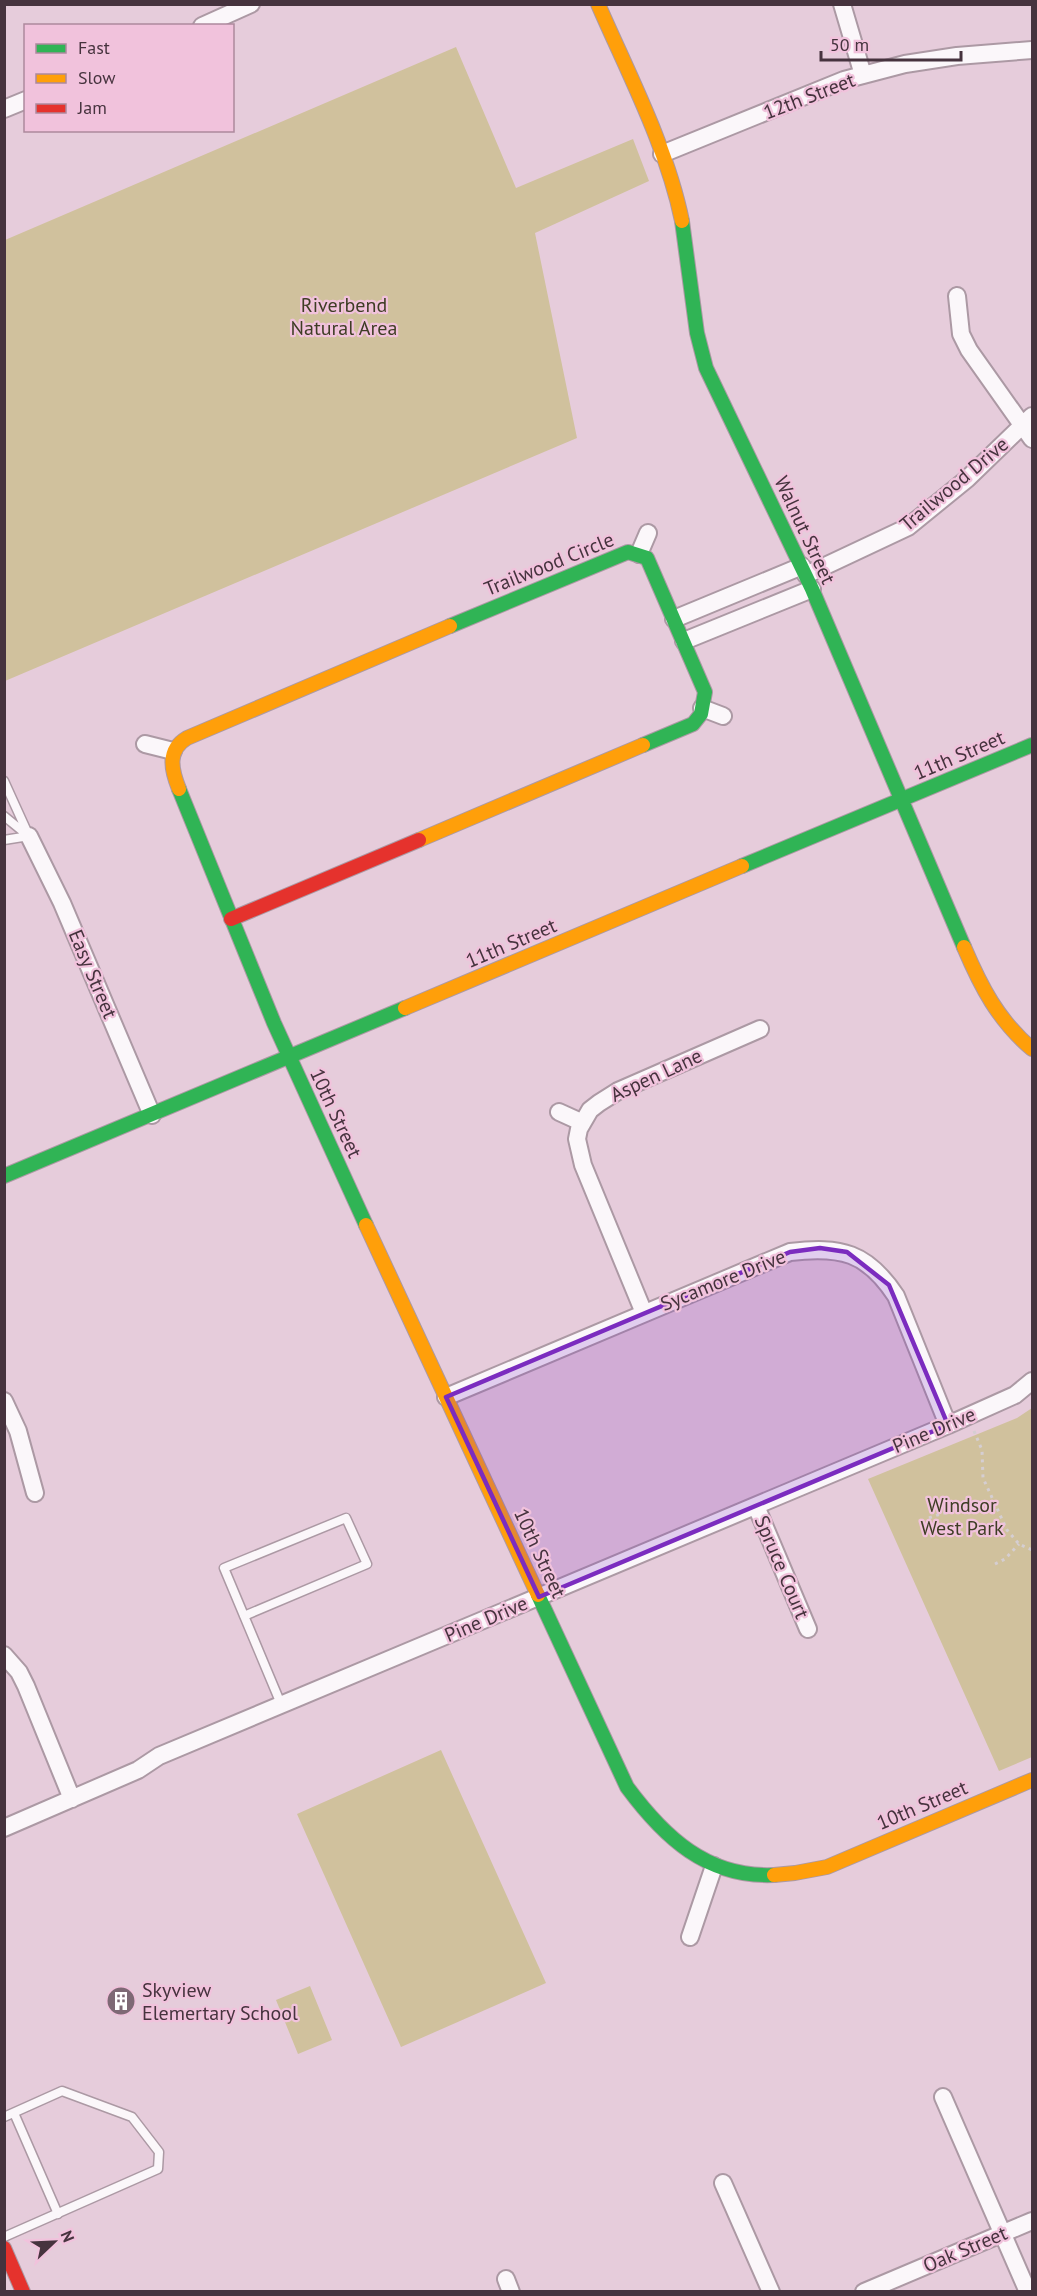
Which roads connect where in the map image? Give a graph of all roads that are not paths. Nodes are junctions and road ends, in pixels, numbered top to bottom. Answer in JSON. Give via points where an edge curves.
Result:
{"nodes":[{"id":1,"x":251,"y":4,"type":"edge"},
{"id":2,"x":598,"y":4,"type":"edge"},
{"id":3,"x":842,"y":4,"type":"edge"},
{"id":4,"x":206,"y":24,"type":"edge"},
{"id":5,"x":1032,"y":50,"type":"edge"},
{"id":6,"x":863,"y":75,"type":"junction"},
{"id":7,"x":24,"y":101,"type":"edge"},
{"id":8,"x":4,"y":109,"type":"edge"},
{"id":9,"x":662,"y":154,"type":"junction"},
{"id":10,"x":957,"y":296,"type":"dead end"},
{"id":11,"x":1029,"y":427,"type":"edge"},
{"id":12,"x":648,"y":533,"type":"dead end"},
{"id":13,"x":639,"y":554,"type":"junction"},
{"id":14,"x":806,"y":577,"type":"junction"},
{"id":15,"x":674,"y":619,"type":"junction"},
{"id":16,"x":684,"y":641,"type":"junction"},
{"id":17,"x":702,"y":708,"type":"junction"},
{"id":18,"x":723,"y":716,"type":"dead end"},
{"id":19,"x":145,"y":744,"type":"dead end"},
{"id":20,"x":1032,"y":745,"type":"edge"},
{"id":21,"x":173,"y":752,"type":"junction"},
{"id":22,"x":4,"y":781,"type":"edge"},
{"id":23,"x":903,"y":800,"type":"junction"},
{"id":24,"x":4,"y":816,"type":"edge"},
{"id":25,"x":28,"y":836,"type":"junction"},
{"id":26,"x":4,"y":840,"type":"edge"},
{"id":27,"x":231,"y":919,"type":"junction"},
{"id":28,"x":760,"y":1029,"type":"dead end"},
{"id":29,"x":1032,"y":1049,"type":"edge"},
{"id":30,"x":289,"y":1058,"type":"junction"},
{"id":31,"x":559,"y":1112,"type":"dead end"},
{"id":32,"x":152,"y":1114,"type":"junction"},
{"id":33,"x":581,"y":1122,"type":"junction"},
{"id":34,"x":4,"y":1176,"type":"edge"},
{"id":35,"x":644,"y":1313,"type":"junction"},
{"id":36,"x":1032,"y":1381,"type":"edge"},
{"id":37,"x":446,"y":1397,"type":"junction"},
{"id":38,"x":4,"y":1401,"type":"edge"},
{"id":39,"x":948,"y":1425,"type":"junction"},
{"id":40,"x":35,"y":1493,"type":"dead end"},
{"id":41,"x":756,"y":1506,"type":"junction"},
{"id":42,"x":539,"y":1596,"type":"junction"},
{"id":43,"x":244,"y":1616,"type":"junction"},
{"id":44,"x":808,"y":1629,"type":"dead end"},
{"id":45,"x":4,"y":1655,"type":"edge"},
{"id":46,"x":281,"y":1704,"type":"junction"},
{"id":47,"x":1032,"y":1780,"type":"edge"},
{"id":48,"x":72,"y":1799,"type":"junction"},
{"id":49,"x":4,"y":1828,"type":"edge"},
{"id":50,"x":714,"y":1866,"type":"junction"},
{"id":51,"x":690,"y":1937,"type":"dead end"},
{"id":52,"x":943,"y":2097,"type":"dead end"},
{"id":53,"x":14,"y":2113,"type":"junction"},
{"id":54,"x":4,"y":2117,"type":"edge"},
{"id":55,"x":723,"y":2183,"type":"dead end"},
{"id":56,"x":58,"y":2214,"type":"junction"},
{"id":57,"x":1032,"y":2221,"type":"edge"},
{"id":58,"x":1003,"y":2233,"type":"junction"},
{"id":59,"x":4,"y":2237,"type":"edge"},
{"id":60,"x":4,"y":2248,"type":"edge"},
{"id":61,"x":23,"y":2292,"type":"edge"},
{"id":62,"x":771,"y":2292,"type":"edge"},
{"id":63,"x":864,"y":2292,"type":"edge"},
{"id":64,"x":1028,"y":2292,"type":"edge"}],
"edges":[{"from":1,"to":4,"type":"street"},
{"from":2,"to":9,"type":"street","name":"Walnut Street"},
{"from":3,"to":6,"type":"street"},
{"from":5,"to":6,"type":"street","name":"12th Street","via":[[957,56]]},
{"from":6,"to":9,"type":"street","name":"12th Street"},
{"from":7,"to":8,"type":"street"},
{"from":9,"to":14,"type":"street","name":"Walnut Street","via":[[678,202],[697,333],[706,368]]},
{"from":10,"to":11,"type":"street","via":[[961,334],[969,350]]},
{"from":11,"to":14,"type":"street","name":"Trailwood Drive","via":[[908,527]]},
{"from":12,"to":13,"type":"street"},
{"from":13,"to":15,"type":"street","name":"Trailwood Circle","via":[[650,562]]},
{"from":13,"to":21,"type":"street","name":"Trailwood Circle","via":[[628,552],[204,729],[178,742]]},
{"from":14,"to":15,"type":"street"},
{"from":14,"to":16,"type":"street"},
{"from":14,"to":23,"type":"street","name":"Walnut Street"},
{"from":15,"to":16,"type":"street","name":"Trailwood Circle"},
{"from":16,"to":17,"type":"street","name":"Trailwood Circle","via":[[705,692]]},
{"from":17,"to":18,"type":"street"},
{"from":17,"to":27,"type":"street","via":[[689,727]]},
{"from":19,"to":21,"type":"street"},
{"from":20,"to":23,"type":"street","name":"11th Street"},
{"from":21,"to":27,"type":"street","via":[[173,773]]},
{"from":22,"to":25,"type":"lane"},
{"from":23,"to":29,"type":"street","name":"Walnut Street","via":[[989,1002]]},
{"from":23,"to":30,"type":"street","name":"11th Street"},
{"from":24,"to":25,"type":"lane"},
{"from":25,"to":26,"type":"lane"},
{"from":25,"to":32,"type":"street","name":"Easy Street","via":[[62,903]]},
{"from":27,"to":30,"type":"street","name":"10th Street"},
{"from":28,"to":33,"type":"street","name":"Aspen Lane","via":[[618,1091],[590,1110]]},
{"from":30,"to":32,"type":"street","name":"11th Street"},
{"from":30,"to":37,"type":"street","name":"10th Street"},
{"from":31,"to":33,"type":"street"},
{"from":32,"to":34,"type":"street","name":"11th Street"},
{"from":33,"to":35,"type":"street","via":[[577,1139],[583,1165]]},
{"from":35,"to":37,"type":"street","name":"Sycamore Drive"},
{"from":35,"to":39,"type":"street","name":"Sycamore Drive","via":[[790,1252],[820,1248],[847,1252],[876,1270],[896,1296]]},
{"from":36,"to":39,"type":"street","name":"Pine Drive","via":[[1015,1395]]},
{"from":37,"to":42,"type":"street","name":"10th Street"},
{"from":38,"to":40,"type":"street","via":[[18,1431]]},
{"from":39,"to":41,"type":"street","name":"Pine Drive"},
{"from":41,"to":42,"type":"street","name":"Pine Drive"},
{"from":41,"to":44,"type":"street","name":"Spruce Court"},
{"from":42,"to":46,"type":"street","name":"Pine Drive"},
{"from":42,"to":50,"type":"street","name":"10th Street","via":[[627,1787],[670,1838]]},
{"from":43,"to":43,"type":"lane","via":[[367,1564],[346,1518],[224,1569]]},
{"from":43,"to":46,"type":"lane"},
{"from":45,"to":48,"type":"street","via":[[26,1686]]},
{"from":46,"to":48,"type":"street","name":"Pine Drive","via":[[159,1756],[138,1770]]},
{"from":47,"to":50,"type":"street","name":"10th Street","via":[[827,1867],[804,1873],[745,1875]]},
{"from":48,"to":49,"type":"street","name":"Pine Drive"},
{"from":50,"to":51,"type":"street"},
{"from":52,"to":58,"type":"street"},
{"from":53,"to":54,"type":"lane"},
{"from":53,"to":56,"type":"lane"},
{"from":53,"to":56,"type":"lane","via":[[62,2091],[132,2117],[159,2152],[158,2169]]},
{"from":55,"to":62,"type":"street"},
{"from":56,"to":59,"type":"lane"},
{"from":57,"to":58,"type":"street","name":"Oak Street"},
{"from":58,"to":63,"type":"street","name":"Oak Street"},
{"from":58,"to":64,"type":"street"},
{"from":60,"to":61,"type":"street"}]}
